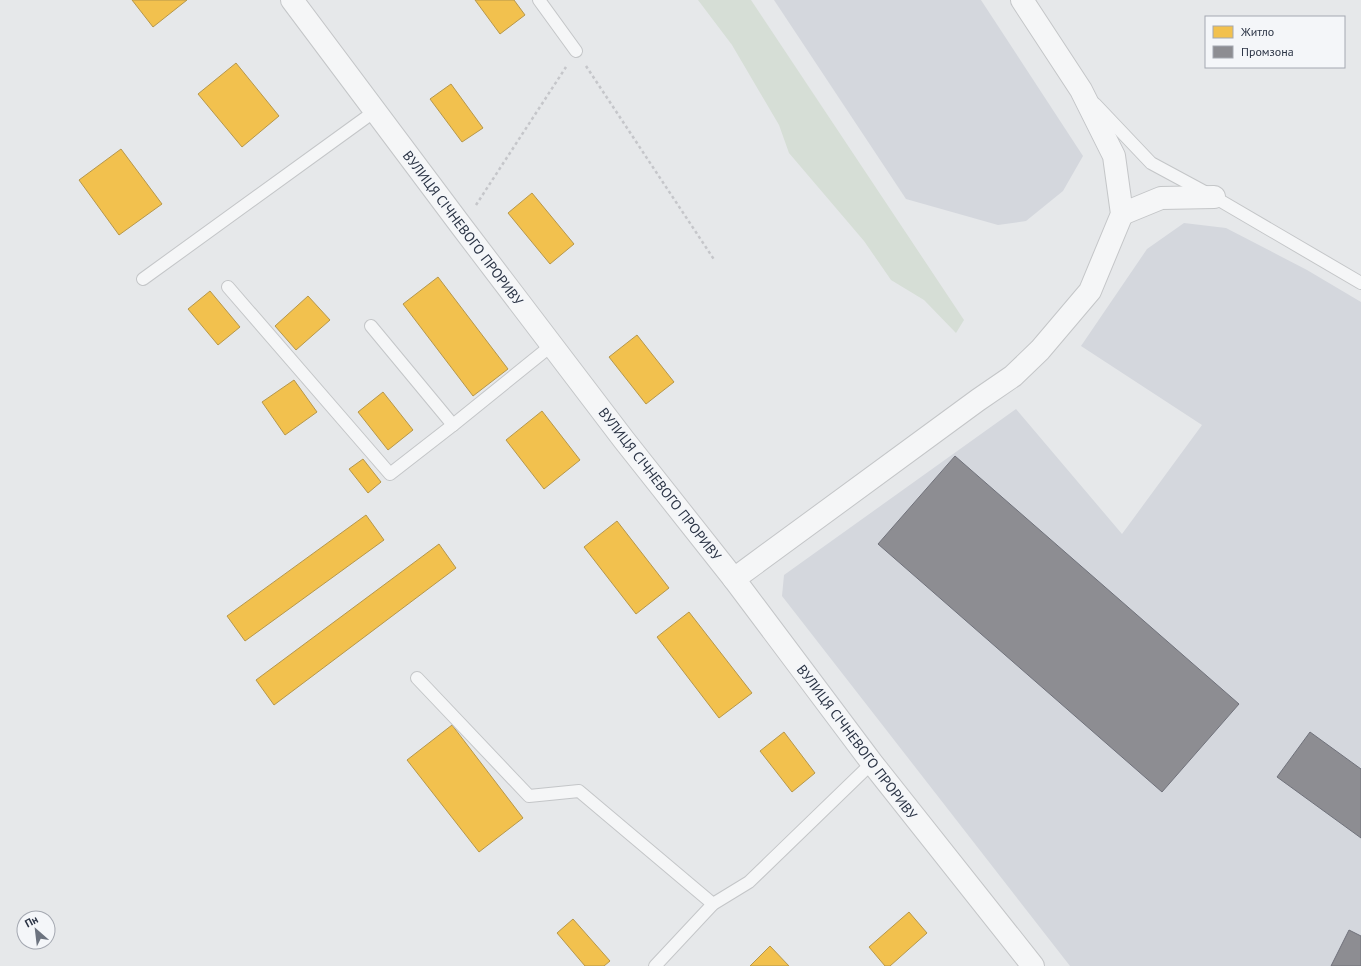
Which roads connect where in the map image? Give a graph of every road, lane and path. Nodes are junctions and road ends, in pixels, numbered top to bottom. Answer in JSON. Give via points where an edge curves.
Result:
{"nodes":[{"id":1,"x":292,"y":0,"type":"edge"},
{"id":2,"x":539,"y":0,"type":"edge"},
{"id":3,"x":1022,"y":0,"type":"edge"},
{"id":4,"x":576,"y":51,"type":"junction"},
{"id":5,"x":1081,"y":90,"type":"junction"},
{"id":6,"x":375,"y":111,"type":"junction"},
{"id":7,"x":1214,"y":197,"type":"junction"},
{"id":8,"x":1122,"y":214,"type":"junction"},
{"id":9,"x":462,"y":227,"type":"junction"},
{"id":10,"x":715,"y":261,"type":"dead end"},
{"id":11,"x":143,"y":279,"type":"dead end"},
{"id":12,"x":1361,"y":283,"type":"edge"},
{"id":13,"x":228,"y":288,"type":"dead end"},
{"id":14,"x":371,"y":326,"type":"dead end"},
{"id":15,"x":552,"y":345,"type":"junction"},
{"id":16,"x":453,"y":425,"type":"junction"},
{"id":17,"x":734,"y":579,"type":"junction"},
{"id":18,"x":417,"y":678,"type":"dead end"},
{"id":19,"x":872,"y":763,"type":"junction"},
{"id":20,"x":713,"y":904,"type":"junction"},
{"id":21,"x":655,"y":966,"type":"edge"},
{"id":22,"x":1033,"y":966,"type":"edge"}],
"edges":[{"from":1,"to":6,"type":"street","name":"ВУЛИЦЯ СІЧНЕВОГО ПРОРИВУ"},
{"from":2,"to":4,"type":"lane"},
{"from":3,"to":5,"type":"street"},
{"from":4,"to":9,"type":"path"},
{"from":4,"to":10,"type":"path"},
{"from":5,"to":7,"type":"lane","via":[[1151,163]]},
{"from":5,"to":8,"type":"street","via":[[1114,156]]},
{"from":6,"to":9,"type":"street","name":"ВУЛИЦЯ СІЧНЕВОГО ПРОРИВУ"},
{"from":6,"to":11,"type":"lane"},
{"from":7,"to":8,"type":"street","via":[[1161,198]]},
{"from":7,"to":12,"type":"lane"},
{"from":8,"to":17,"type":"street","via":[[1090,290],[1024,366]]},
{"from":9,"to":15,"type":"street","name":"ВУЛИЦЯ СІЧНЕВОГО ПРОРИВУ"},
{"from":13,"to":16,"type":"lane","via":[[390,474]]},
{"from":14,"to":16,"type":"lane"},
{"from":15,"to":16,"type":"lane"},
{"from":15,"to":17,"type":"street","name":"ВУЛИЦЯ СІЧНЕВОГО ПРОРИВУ"},
{"from":17,"to":19,"type":"street","name":"ВУЛИЦЯ СІЧНЕВОГО ПРОРИВУ"},
{"from":18,"to":20,"type":"lane","via":[[529,796],[578,791]]},
{"from":19,"to":20,"type":"lane","via":[[749,882]]},
{"from":19,"to":22,"type":"street","name":"ВУЛИЦЯ СІЧНЕВОГО ПРОРИВУ"},
{"from":20,"to":21,"type":"lane"}]}
